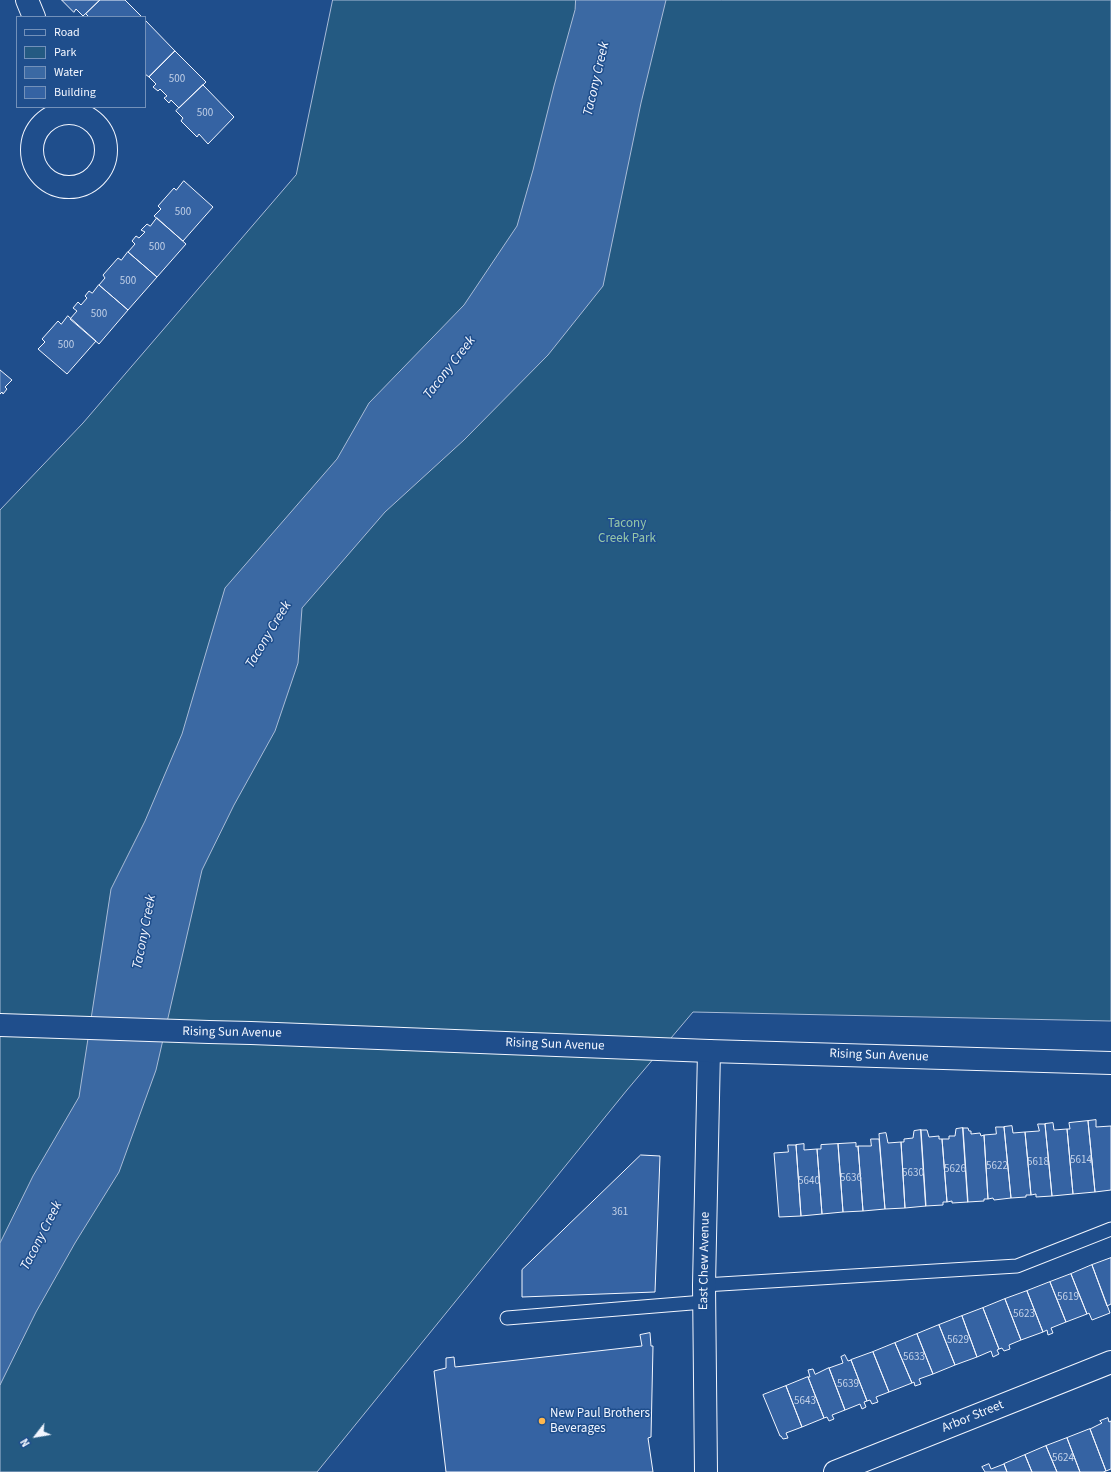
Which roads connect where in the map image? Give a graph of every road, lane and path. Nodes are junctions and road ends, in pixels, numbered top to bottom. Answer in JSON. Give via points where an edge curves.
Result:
{"nodes":[{"id":1,"x":28,"y":0,"type":"edge"},
{"id":2,"x":34,"y":16,"type":"edge"},
{"id":3,"x":0,"y":1025,"type":"edge"},
{"id":4,"x":709,"y":1051,"type":"junction"},
{"id":5,"x":1111,"y":1063,"type":"edge"},
{"id":6,"x":1111,"y":1229,"type":"edge"},
{"id":7,"x":704,"y":1293,"type":"junction"},
{"id":8,"x":507,"y":1318,"type":"dead end"},
{"id":9,"x":1111,"y":1362,"type":"edge"},
{"id":10,"x":706,"y":1472,"type":"edge"},
{"id":11,"x":834,"y":1472,"type":"edge"}],
"edges":[{"from":1,"to":2,"type":"main road"},
{"from":3,"to":4,"type":"main road","name":"Rising Sun Avenue","via":[[251,1032]]},
{"from":4,"to":5,"type":"main road","name":"Rising Sun Avenue"},
{"from":4,"to":7,"type":"main road","name":"East Chew Avenue"},
{"from":6,"to":7,"type":"lane","via":[[1017,1266]]},
{"from":7,"to":8,"type":"lane"},
{"from":7,"to":10,"type":"main road","name":"East Chew Avenue"},
{"from":9,"to":11,"type":"main road","name":"Arbor Street"}]}
